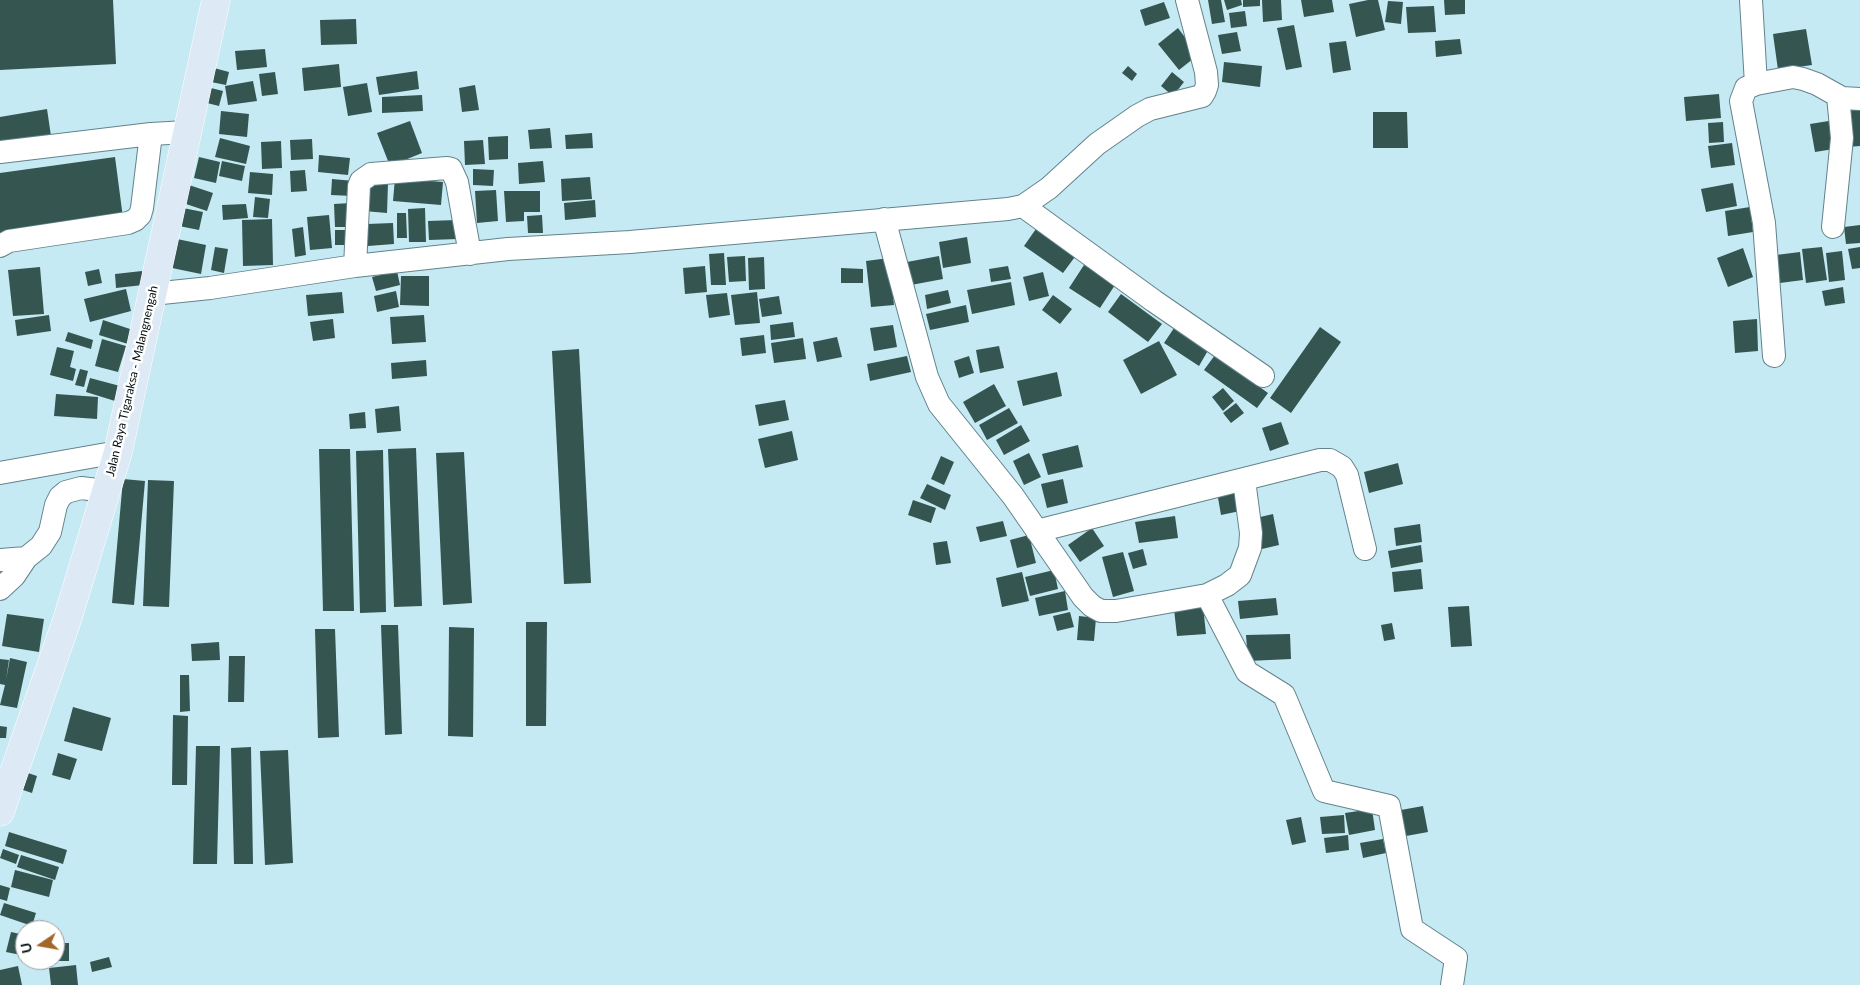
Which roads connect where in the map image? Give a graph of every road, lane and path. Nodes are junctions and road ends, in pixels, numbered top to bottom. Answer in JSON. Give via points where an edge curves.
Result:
{"nodes":[{"id":1,"x":216,"y":0,"type":"edge"},
{"id":2,"x":1187,"y":0,"type":"edge"},
{"id":3,"x":1751,"y":0,"type":"edge"},
{"id":4,"x":1756,"y":84,"type":"junction"},
{"id":5,"x":1838,"y":96,"type":"junction"},
{"id":6,"x":1860,"y":99,"type":"edge"},
{"id":7,"x":186,"y":132,"type":"junction"},
{"id":8,"x":151,"y":134,"type":"junction"},
{"id":9,"x":0,"y":152,"type":"edge"},
{"id":10,"x":1023,"y":206,"type":"junction"},
{"id":11,"x":884,"y":219,"type":"junction"},
{"id":12,"x":1833,"y":227,"type":"dead end"},
{"id":13,"x":0,"y":246,"type":"edge"},
{"id":14,"x":470,"y":254,"type":"junction"},
{"id":15,"x":355,"y":266,"type":"junction"},
{"id":16,"x":152,"y":294,"type":"junction"},
{"id":17,"x":1774,"y":356,"type":"dead end"},
{"id":18,"x":1263,"y":376,"type":"dead end"},
{"id":19,"x":118,"y":452,"type":"junction"},
{"id":20,"x":0,"y":473,"type":"edge"},
{"id":21,"x":1244,"y":480,"type":"junction"},
{"id":22,"x":106,"y":492,"type":"junction"},
{"id":23,"x":1037,"y":531,"type":"junction"},
{"id":24,"x":1365,"y":549,"type":"dead end"},
{"id":25,"x":26,"y":558,"type":"junction"},
{"id":26,"x":0,"y":560,"type":"edge"},
{"id":27,"x":0,"y":589,"type":"edge"},
{"id":28,"x":1207,"y":594,"type":"junction"},
{"id":29,"x":6,"y":777,"type":"edge"},
{"id":30,"x":0,"y":812,"type":"edge"},
{"id":31,"x":1452,"y":985,"type":"edge"}],
"edges":[{"from":1,"to":7,"type":"main road","name":"Jalan Raya Tigaraksa - Malangnengah"},
{"from":2,"to":10,"type":"street","via":[[1206,72],[1207,85],[1202,96],[1150,109],[1124,124]]},
{"from":3,"to":4,"type":"street"},
{"from":4,"to":5,"type":"street","via":[[1803,79]]},
{"from":4,"to":17,"type":"street","via":[[1746,88],[1741,101],[1764,223]]},
{"from":5,"to":6,"type":"street"},
{"from":5,"to":12,"type":"street","via":[[1842,138]]},
{"from":7,"to":8,"type":"street"},
{"from":7,"to":16,"type":"main road","name":"Jalan Raya Tigaraksa - Malangnengah"},
{"from":8,"to":9,"type":"street"},
{"from":8,"to":13,"type":"street","via":[[142,208],[135,220],[9,241]]},
{"from":10,"to":11,"type":"street"},
{"from":10,"to":18,"type":"street"},
{"from":11,"to":14,"type":"street"},
{"from":11,"to":23,"type":"street","via":[[933,393]]},
{"from":14,"to":15,"type":"street"},
{"from":14,"to":15,"type":"street","via":[[457,182],[451,169],[371,174],[359,186]]},
{"from":15,"to":16,"type":"street"},
{"from":16,"to":19,"type":"main road","name":"Jalan Raya Tigaraksa - Malangnengah"},
{"from":19,"to":20,"type":"street"},
{"from":19,"to":22,"type":"main road","name":"Jalan Raya Tigaraksa - Malangnengah"},
{"from":21,"to":23,"type":"street"},
{"from":21,"to":24,"type":"street","via":[[1320,460],[1336,462],[1347,475]]},
{"from":21,"to":28,"type":"street","via":[[1251,533],[1247,560],[1240,575]]},
{"from":22,"to":25,"type":"street","via":[[82,488],[66,492],[56,504],[50,532],[41,546]]},
{"from":22,"to":29,"type":"main road","name":"Jalan Raya Tigaraksa - Malangnengah","via":[[67,620]]},
{"from":23,"to":28,"type":"street","via":[[1082,597],[1101,611]]},
{"from":25,"to":26,"type":"street"},
{"from":25,"to":27,"type":"street"},
{"from":28,"to":31,"type":"street","via":[[1247,672],[1284,695],[1324,792],[1389,806],[1412,929],[1456,958]]},
{"from":29,"to":30,"type":"main road","name":"Jalan Raya Tigaraksa - Malangnengah"}]}
